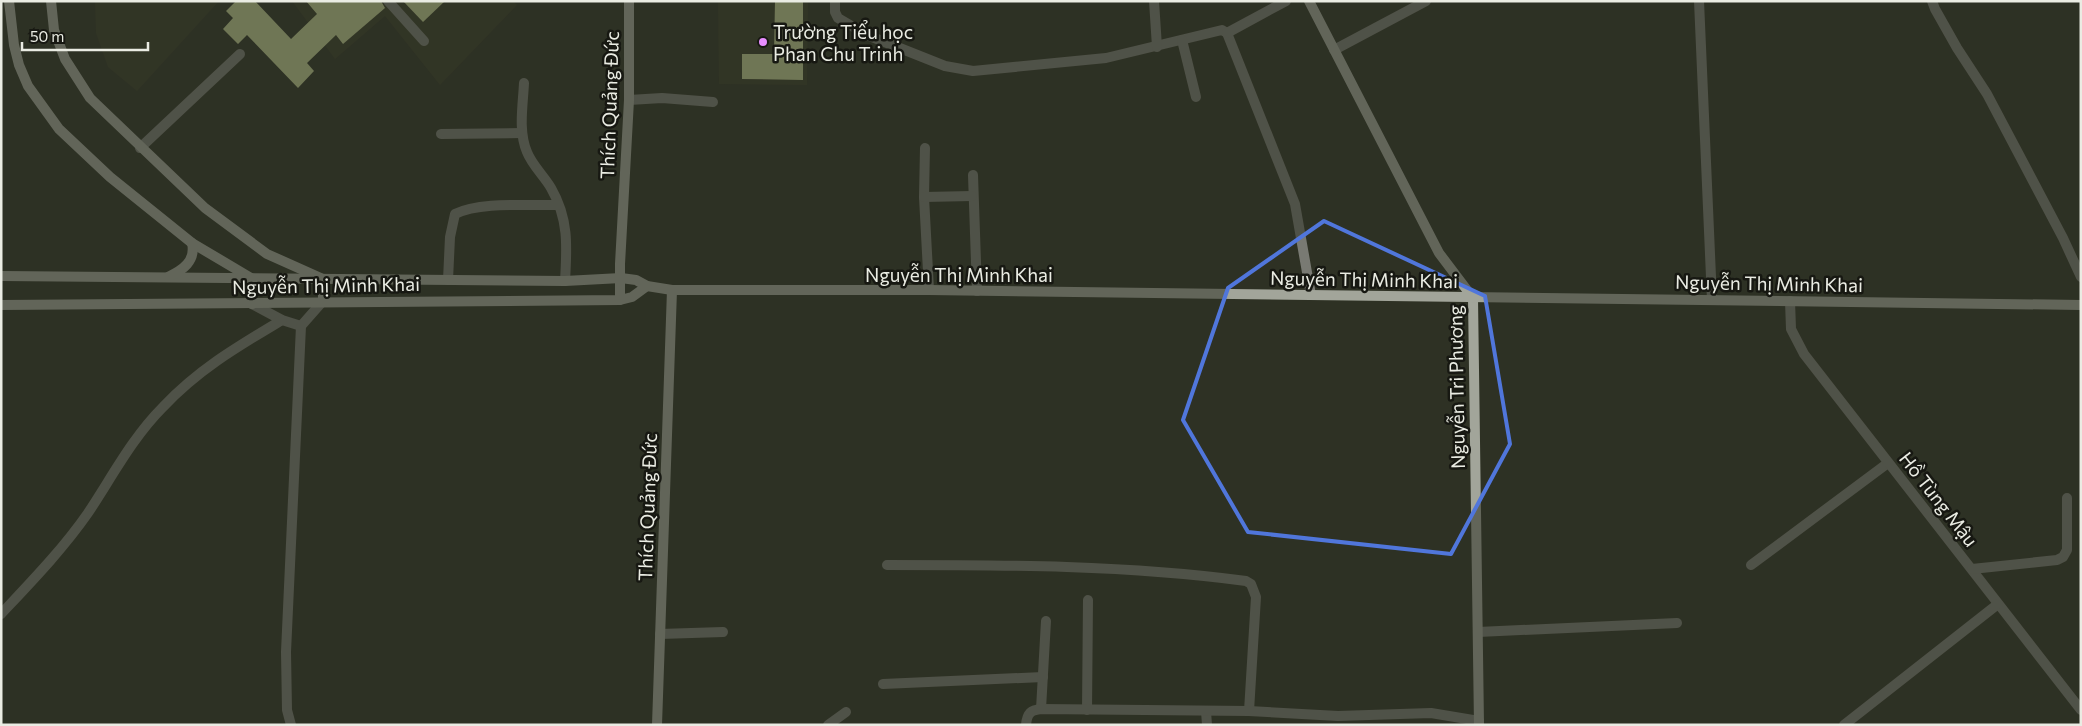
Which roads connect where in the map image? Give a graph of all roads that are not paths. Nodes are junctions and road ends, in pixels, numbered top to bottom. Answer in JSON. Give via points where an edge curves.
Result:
{"nodes":[{"id":1,"x":9,"y":1,"type":"edge"},
{"id":2,"x":51,"y":1,"type":"edge"},
{"id":3,"x":388,"y":1,"type":"edge"},
{"id":4,"x":629,"y":1,"type":"edge"},
{"id":5,"x":835,"y":1,"type":"edge"},
{"id":6,"x":1154,"y":1,"type":"edge"},
{"id":7,"x":1286,"y":1,"type":"edge"},
{"id":8,"x":1309,"y":1,"type":"edge"},
{"id":9,"x":1426,"y":1,"type":"edge"},
{"id":10,"x":1699,"y":1,"type":"edge"},
{"id":11,"x":1932,"y":1,"type":"edge"},
{"id":12,"x":1227,"y":34,"type":"junction"},
{"id":13,"x":1182,"y":40,"type":"junction"},
{"id":14,"x":424,"y":41,"type":"dead end"},
{"id":15,"x":1157,"y":47,"type":"junction"},
{"id":16,"x":1334,"y":50,"type":"junction"},
{"id":17,"x":240,"y":54,"type":"dead end"},
{"id":18,"x":524,"y":83,"type":"dead end"},
{"id":19,"x":1196,"y":97,"type":"dead end"},
{"id":20,"x":629,"y":100,"type":"junction"},
{"id":21,"x":714,"y":102,"type":"dead end"},
{"id":22,"x":522,"y":133,"type":"junction"},
{"id":23,"x":441,"y":134,"type":"dead end"},
{"id":24,"x":140,"y":148,"type":"junction"},
{"id":25,"x":925,"y":148,"type":"dead end"},
{"id":26,"x":973,"y":175,"type":"dead end"},
{"id":27,"x":972,"y":196,"type":"junction"},
{"id":28,"x":924,"y":197,"type":"junction"},
{"id":29,"x":558,"y":205,"type":"junction"},
{"id":30,"x":192,"y":243,"type":"junction"},
{"id":31,"x":1,"y":276,"type":"edge"},
{"id":32,"x":2081,"y":277,"type":"edge"},
{"id":33,"x":166,"y":278,"type":"junction"},
{"id":34,"x":251,"y":278,"type":"junction"},
{"id":35,"x":621,"y":278,"type":"junction"},
{"id":36,"x":323,"y":279,"type":"junction"},
{"id":37,"x":448,"y":280,"type":"junction"},
{"id":38,"x":565,"y":281,"type":"junction"},
{"id":39,"x":647,"y":286,"type":"junction"},
{"id":40,"x":672,"y":290,"type":"junction"},
{"id":41,"x":929,"y":290,"type":"junction"},
{"id":42,"x":977,"y":291,"type":"junction"},
{"id":43,"x":1311,"y":295,"type":"junction"},
{"id":44,"x":1473,"y":298,"type":"junction"},
{"id":45,"x":620,"y":300,"type":"junction"},
{"id":46,"x":1712,"y":300,"type":"junction"},
{"id":47,"x":323,"y":301,"type":"junction"},
{"id":48,"x":1790,"y":301,"type":"junction"},
{"id":49,"x":252,"y":304,"type":"junction"},
{"id":50,"x":1,"y":305,"type":"edge"},
{"id":51,"x":2081,"y":305,"type":"edge"},
{"id":52,"x":282,"y":320,"type":"junction"},
{"id":53,"x":301,"y":326,"type":"junction"},
{"id":54,"x":1888,"y":463,"type":"junction"},
{"id":55,"x":2067,"y":498,"type":"dead end"},
{"id":56,"x":887,"y":565,"type":"dead end"},
{"id":57,"x":1751,"y":565,"type":"dead end"},
{"id":58,"x":1972,"y":569,"type":"junction"},
{"id":59,"x":1088,"y":600,"type":"dead end"},
{"id":60,"x":1998,"y":604,"type":"junction"},
{"id":61,"x":1,"y":614,"type":"edge"},
{"id":62,"x":1046,"y":621,"type":"dead end"},
{"id":63,"x":1678,"y":622,"type":"dead end"},
{"id":64,"x":723,"y":632,"type":"dead end"},
{"id":65,"x":1478,"y":632,"type":"junction"},
{"id":66,"x":660,"y":634,"type":"junction"},
{"id":67,"x":1043,"y":677,"type":"junction"},
{"id":68,"x":883,"y":684,"type":"dead end"},
{"id":69,"x":1042,"y":709,"type":"junction"},
{"id":70,"x":1087,"y":710,"type":"junction"},
{"id":71,"x":2081,"y":710,"type":"edge"},
{"id":72,"x":1206,"y":711,"type":"junction"},
{"id":73,"x":1249,"y":711,"type":"junction"},
{"id":74,"x":846,"y":712,"type":"dead end"},
{"id":75,"x":1479,"y":723,"type":"edge"},
{"id":76,"x":291,"y":725,"type":"edge"},
{"id":77,"x":657,"y":725,"type":"edge"},
{"id":78,"x":828,"y":725,"type":"edge"},
{"id":79,"x":1026,"y":725,"type":"edge"},
{"id":80,"x":1207,"y":725,"type":"edge"},
{"id":81,"x":1844,"y":725,"type":"edge"}],
"edges":[{"from":1,"to":30,"type":"main road","via":[[19,65],[28,86],[59,130],[110,177]]},
{"from":2,"to":24,"type":"main road","via":[[54,30],[64,59],[90,98]]},
{"from":3,"to":14,"type":"street"},
{"from":4,"to":20,"type":"main road","name":"Thích Quảng Đức"},
{"from":5,"to":15,"type":"street","via":[[838,18],[867,34],[945,66],[973,71],[1093,60]]},
{"from":6,"to":15,"type":"street"},
{"from":7,"to":12,"type":"street"},
{"from":8,"to":16,"type":"main road","name":"Nguyễn Tri Phương"},
{"from":9,"to":16,"type":"street"},
{"from":10,"to":46,"type":"street"},
{"from":11,"to":32,"type":"street","via":[[1987,94]]},
{"from":12,"to":13,"type":"street","via":[[1222,30]]},
{"from":12,"to":43,"type":"street","via":[[1294,204]]},
{"from":13,"to":15,"type":"street"},
{"from":13,"to":19,"type":"street"},
{"from":16,"to":44,"type":"main road","name":"Nguyễn Tri Phương","via":[[1439,252]]},
{"from":17,"to":24,"type":"street"},
{"from":18,"to":22,"type":"street"},
{"from":20,"to":21,"type":"street","via":[[662,98]]},
{"from":20,"to":35,"type":"main road","name":"Thích Quảng Đức"},
{"from":22,"to":23,"type":"street"},
{"from":22,"to":29,"type":"street","via":[[527,153],[551,188]]},
{"from":24,"to":36,"type":"main road","via":[[205,208],[266,254]]},
{"from":25,"to":28,"type":"street"},
{"from":26,"to":27,"type":"street"},
{"from":27,"to":28,"type":"street"},
{"from":27,"to":42,"type":"street"},
{"from":28,"to":41,"type":"street"},
{"from":29,"to":37,"type":"street","via":[[481,206],[455,214],[450,237]]},
{"from":29,"to":38,"type":"street","via":[[564,217],[567,240]]},
{"from":30,"to":33,"type":"main road","via":[[194,252],[190,261]]},
{"from":30,"to":34,"type":"main road"},
{"from":31,"to":33,"type":"main road","name":"Nguyễn Thị Minh Khai"},
{"from":33,"to":34,"type":"main road","name":"Nguyễn Thị Minh Khai"},
{"from":34,"to":36,"type":"main road","name":"Nguyễn Thị Minh Khai"},
{"from":34,"to":49,"type":"main road"},
{"from":35,"to":38,"type":"main road","name":"Nguyễn Thị Minh Khai"},
{"from":35,"to":39,"type":"main road","name":"Nguyễn Thị Minh Khai"},
{"from":35,"to":45,"type":"main road","name":"Thích Quảng Đức"},
{"from":36,"to":37,"type":"main road","name":"Nguyễn Thị Minh Khai"},
{"from":36,"to":47,"type":"main road"},
{"from":37,"to":38,"type":"main road","name":"Nguyễn Thị Minh Khai"},
{"from":39,"to":40,"type":"main road","name":"Nguyễn Thị Minh Khai"},
{"from":39,"to":45,"type":"main road","name":"Nguyễn Thị Minh Khai","via":[[632,298]]},
{"from":40,"to":41,"type":"main road","name":"Nguyễn Thị Minh Khai"},
{"from":40,"to":66,"type":"main road","name":"Thích Quảng Đức"},
{"from":41,"to":42,"type":"main road","name":"Nguyễn Thị Minh Khai"},
{"from":42,"to":43,"type":"main road","name":"Nguyễn Thị Minh Khai"},
{"from":43,"to":44,"type":"main road","name":"Nguyễn Thị Minh Khai"},
{"from":44,"to":46,"type":"main road","name":"Nguyễn Thị Minh Khai"},
{"from":44,"to":65,"type":"main road","name":"Nguyễn Tri Phương"},
{"from":45,"to":47,"type":"main road","name":"Nguyễn Thị Minh Khai"},
{"from":46,"to":48,"type":"main road","name":"Nguyễn Thị Minh Khai"},
{"from":47,"to":49,"type":"main road","name":"Nguyễn Thị Minh Khai"},
{"from":47,"to":53,"type":"street"},
{"from":48,"to":51,"type":"main road","name":"Nguyễn Thị Minh Khai"},
{"from":48,"to":54,"type":"street","name":"Hồ Tùng Mậu","via":[[1791,329],[1797,343]]},
{"from":49,"to":50,"type":"main road","name":"Nguyễn Thị Minh Khai"},
{"from":49,"to":52,"type":"street"},
{"from":52,"to":53,"type":"street"},
{"from":52,"to":61,"type":"street","via":[[206,367],[163,407],[137,437],[86,515]]},
{"from":53,"to":76,"type":"street","via":[[286,652],[287,710]]},
{"from":54,"to":57,"type":"street"},
{"from":54,"to":58,"type":"street","name":"Hồ Tùng Mậu"},
{"from":55,"to":58,"type":"street","via":[[2068,550],[2064,557]]},
{"from":56,"to":73,"type":"street","via":[[1113,568],[1246,581],[1251,584],[1256,597]]},
{"from":58,"to":60,"type":"street","name":"Hồ Tùng Mậu"},
{"from":59,"to":70,"type":"street"},
{"from":60,"to":71,"type":"street","name":"Hồ Tùng Mậu"},
{"from":60,"to":81,"type":"street"},
{"from":62,"to":67,"type":"street"},
{"from":63,"to":65,"type":"street"},
{"from":64,"to":66,"type":"street"},
{"from":65,"to":75,"type":"main road","name":"Nguyễn Tri Phương"},
{"from":66,"to":77,"type":"main road","name":"Thích Quảng Đức"},
{"from":67,"to":68,"type":"street"},
{"from":67,"to":69,"type":"street"},
{"from":69,"to":70,"type":"street"},
{"from":69,"to":79,"type":"street","via":[[1028,714]]},
{"from":70,"to":72,"type":"street"},
{"from":72,"to":73,"type":"street"},
{"from":72,"to":80,"type":"street"},
{"from":73,"to":75,"type":"street","via":[[1338,716],[1431,713]]},
{"from":74,"to":78,"type":"street"}]}
